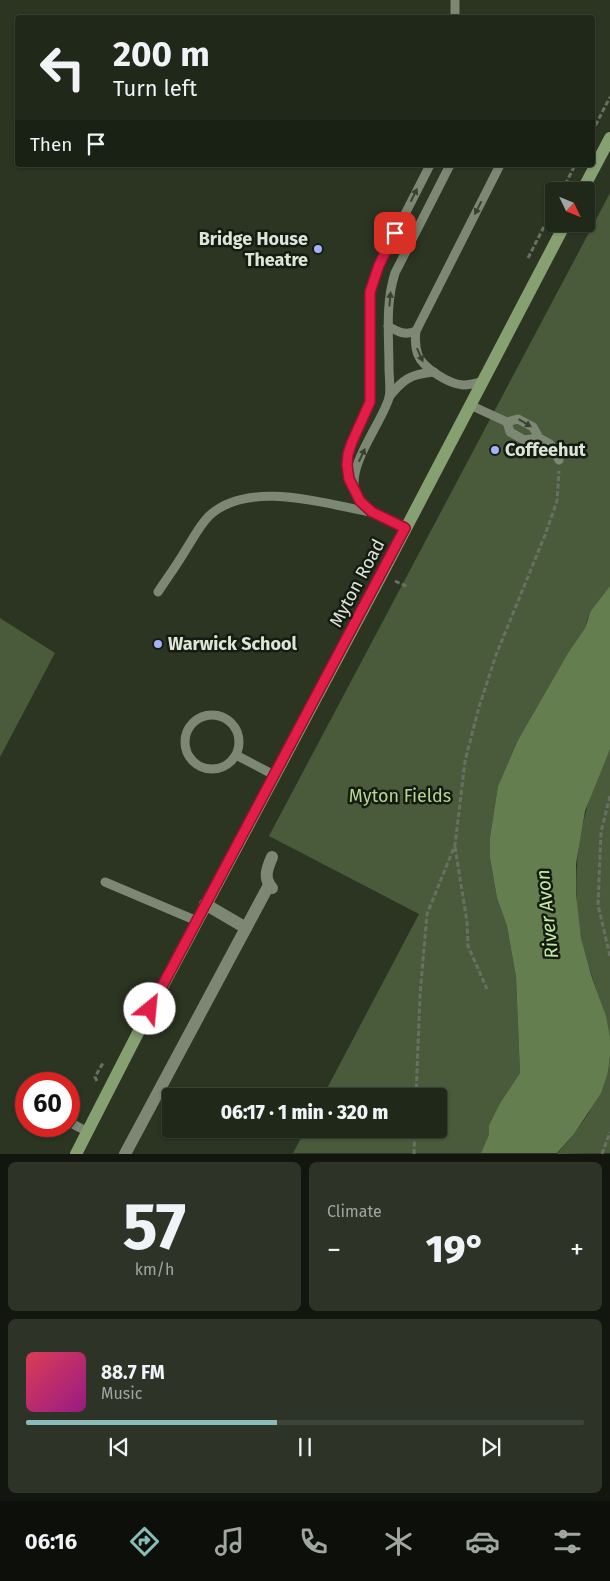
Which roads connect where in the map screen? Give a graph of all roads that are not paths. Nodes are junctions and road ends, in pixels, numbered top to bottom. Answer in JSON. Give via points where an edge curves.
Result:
{"nodes":[{"id":1,"x":455,"y":0,"type":"edge"},
{"id":2,"x":456,"y":15,"type":"edge"},
{"id":3,"x":610,"y":138,"type":"edge"},
{"id":4,"x":595,"y":166,"type":"edge"},
{"id":5,"x":429,"y":167,"type":"edge"},
{"id":6,"x":449,"y":167,"type":"edge"},
{"id":7,"x":499,"y":167,"type":"edge"},
{"id":8,"x":595,"y":167,"type":"edge"},
{"id":9,"x":587,"y":182,"type":"edge"},
{"id":10,"x":561,"y":232,"type":"edge"},
{"id":11,"x":388,"y":326,"type":"junction"},
{"id":12,"x":416,"y":331,"type":"junction"},
{"id":13,"x":434,"y":372,"type":"junction"},
{"id":14,"x":483,"y":381,"type":"junction"},
{"id":15,"x":389,"y":397,"type":"junction"},
{"id":16,"x":470,"y":405,"type":"junction"},
{"id":17,"x":507,"y":422,"type":"junction"},
{"id":18,"x":539,"y":438,"type":"junction"},
{"id":19,"x":559,"y":460,"type":"road end"},
{"id":20,"x":355,"y":490,"type":"junction"},
{"id":21,"x":372,"y":512,"type":"junction"},
{"id":22,"x":405,"y":528,"type":"junction"},
{"id":23,"x":158,"y":592,"type":"dead end"},
{"id":24,"x":236,"y":755,"type":"junction"},
{"id":25,"x":274,"y":775,"type":"junction"},
{"id":26,"x":272,"y":857,"type":"dead end"},
{"id":27,"x":105,"y":882,"type":"dead end"},
{"id":28,"x":205,"y":904,"type":"junction"},
{"id":29,"x":197,"y":921,"type":"junction"},
{"id":30,"x":246,"y":928,"type":"junction"},
{"id":31,"x":80,"y":1128,"type":"edge"},
{"id":32,"x":88,"y":1132,"type":"junction"},
{"id":33,"x":76,"y":1154,"type":"edge"},
{"id":34,"x":125,"y":1154,"type":"edge"}],
"edges":[{"from":1,"to":2,"type":"lane"},
{"from":3,"to":4,"type":"main road"},
{"from":20,"to":5,"type":"lane","one_way":true,"via":[[349,479],[347,460],[370,402],[370,292],[379,265]]},
{"from":11,"to":6,"type":"lane","one_way":true,"via":[[389,298],[395,273]]},
{"from":7,"to":12,"type":"lane","one_way":true},
{"from":8,"to":9,"type":"main road"},
{"from":10,"to":14,"type":"main road","name":"Myton Road"},
{"from":11,"to":12,"type":"lane","via":[[399,333]]},
{"from":11,"to":15,"type":"lane"},
{"from":12,"to":13,"type":"lane","one_way":true,"via":[[421,361]]},
{"from":13,"to":14,"type":"lane","via":[[457,384]]},
{"from":13,"to":15,"type":"lane","via":[[406,379]]},
{"from":14,"to":16,"type":"main road","name":"Myton Road"},
{"from":20,"to":15,"type":"lane","one_way":true,"via":[[359,462]]},
{"from":16,"to":17,"type":"lane"},
{"from":16,"to":22,"type":"main road","name":"Myton Road"},
{"from":17,"to":18,"type":"lane","one_way":true,"via":[[518,419],[533,427]]},
{"from":17,"to":18,"type":"lane","via":[[510,432],[524,440]]},
{"from":18,"to":19,"type":"lane","via":[[550,444]]},
{"from":20,"to":21,"type":"lane","via":[[360,501]]},
{"from":21,"to":22,"type":"lane"},
{"from":21,"to":23,"type":"lane","via":[[282,497],[248,498],[228,504],[200,526]]},
{"from":22,"to":25,"type":"main road","name":"Myton Road"},
{"from":24,"to":24,"type":"lane","via":[[239,746],[236,728],[222,716],[204,716],[189,727],[185,744],[187,752],[199,765],[206,768],[224,766]]},
{"from":24,"to":25,"type":"lane"},
{"from":25,"to":28,"type":"main road","name":"Myton Road"},
{"from":26,"to":30,"type":"street","via":[[266,874],[271,887]]},
{"from":27,"to":29,"type":"lane"},
{"from":28,"to":29,"type":"main road","name":"Myton Road"},
{"from":28,"to":30,"type":"street"},
{"from":29,"to":32,"type":"main road","name":"Myton Road"},
{"from":30,"to":34,"type":"street"},
{"from":31,"to":32,"type":"lane"},
{"from":32,"to":33,"type":"main road","name":"Myton Road"}]}
